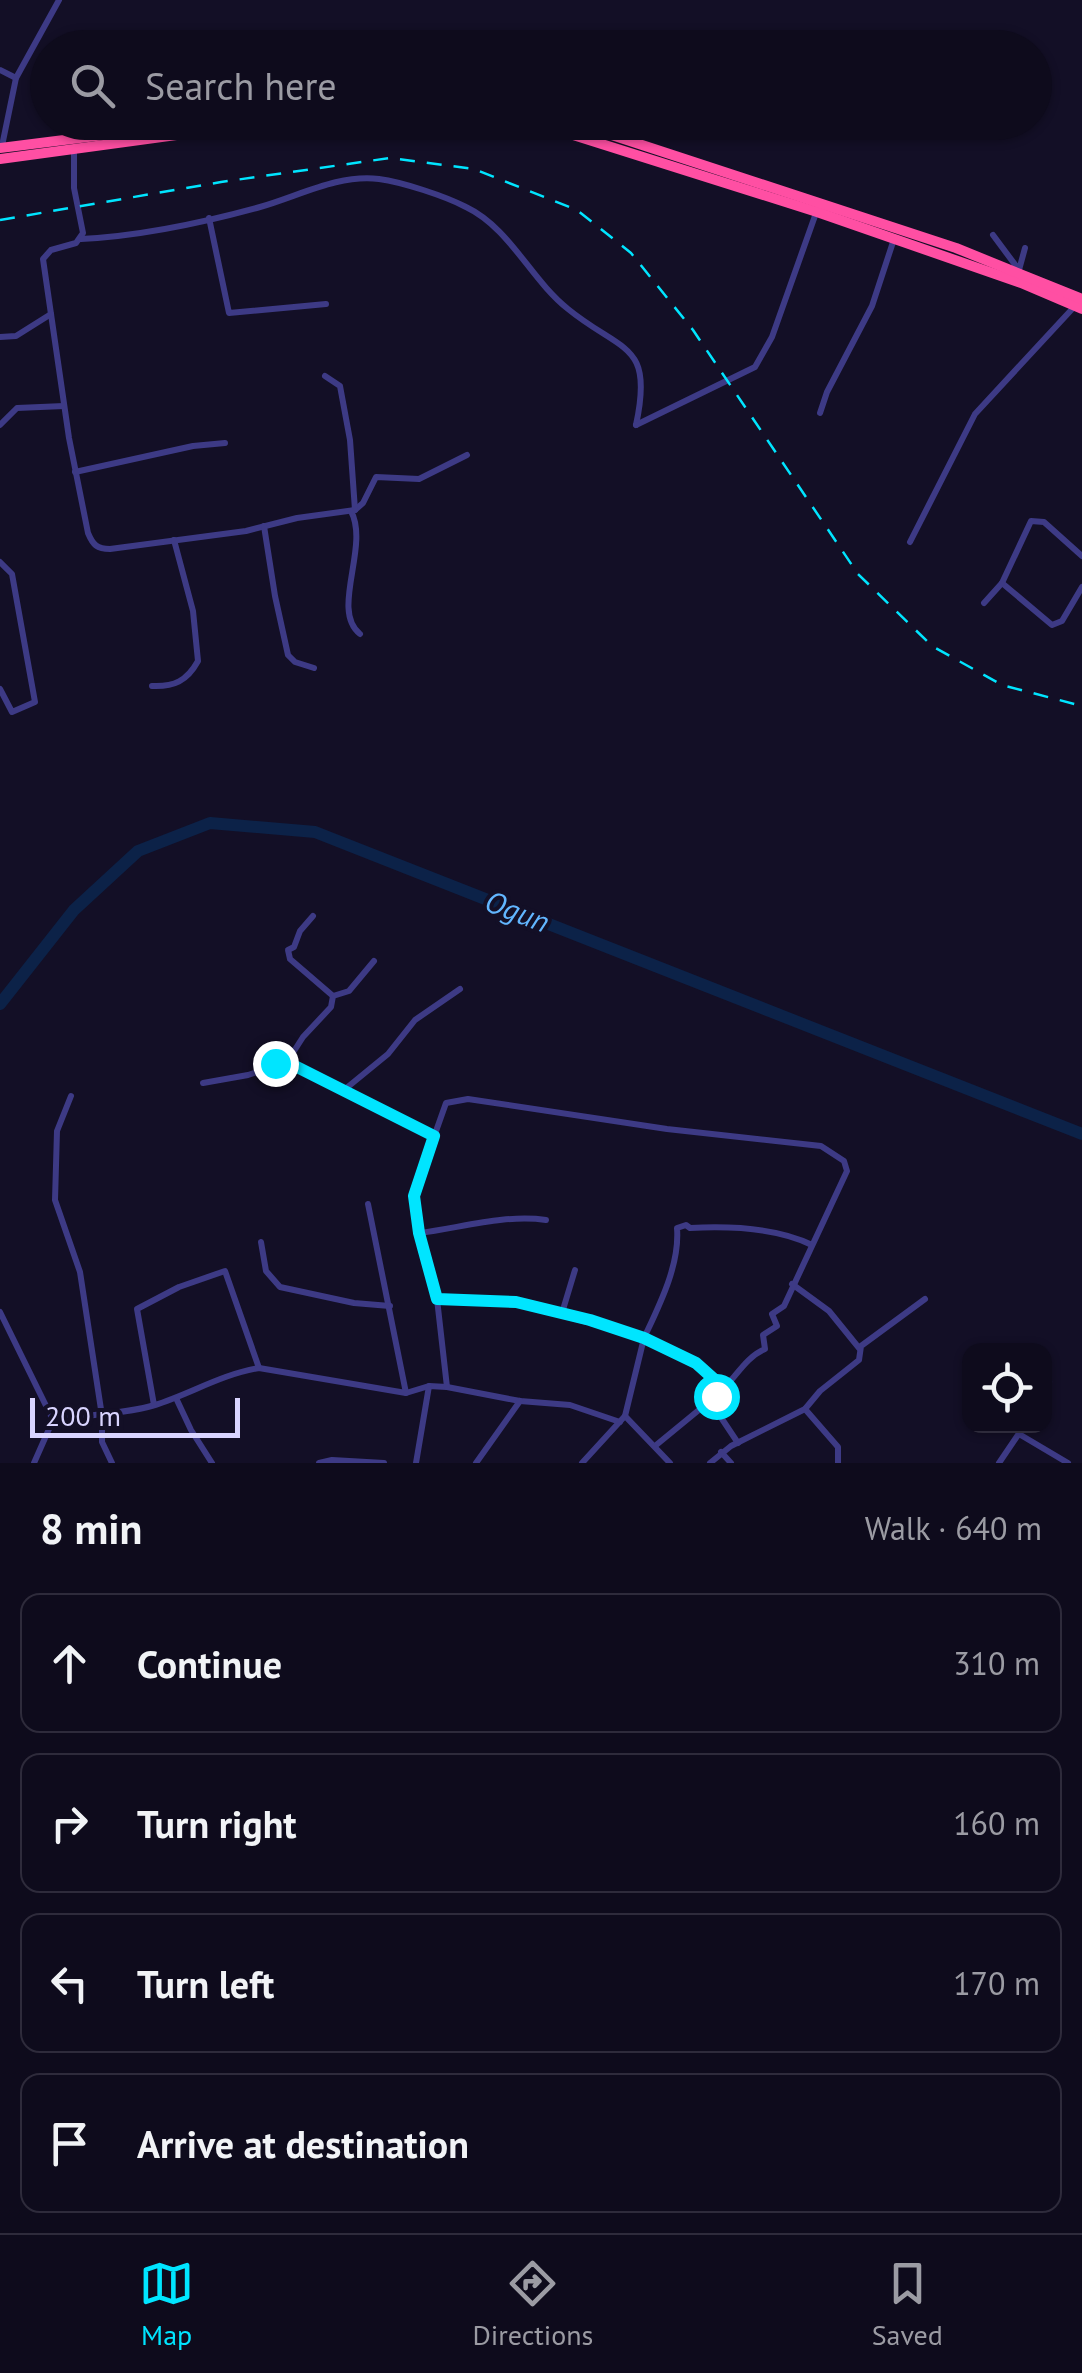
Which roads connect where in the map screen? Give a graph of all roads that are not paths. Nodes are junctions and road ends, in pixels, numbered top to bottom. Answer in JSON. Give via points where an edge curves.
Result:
{"nodes":[{"id":1,"x":59,"y":0,"type":"edge"},
{"id":2,"x":42,"y":30,"type":"edge"},
{"id":3,"x":30,"y":53,"type":"edge"},
{"id":4,"x":0,"y":70,"type":"edge"},
{"id":5,"x":16,"y":78,"type":"junction"},
{"id":6,"x":79,"y":140,"type":"edge"},
{"id":7,"x":140,"y":140,"type":"edge"},
{"id":8,"x":589,"y":140,"type":"edge"},
{"id":9,"x":628,"y":140,"type":"edge"},
{"id":10,"x":74,"y":149,"type":"junction"},
{"id":11,"x":0,"y":151,"type":"edge"},
{"id":12,"x":817,"y":212,"type":"junction"},
{"id":13,"x":209,"y":218,"type":"junction"},
{"id":14,"x":993,"y":235,"type":"dead end"},
{"id":15,"x":894,"y":238,"type":"junction"},
{"id":16,"x":80,"y":239,"type":"junction"},
{"id":17,"x":1025,"y":248,"type":"dead end"},
{"id":18,"x":1019,"y":270,"type":"junction"},
{"id":19,"x":326,"y":304,"type":"dead end"},
{"id":20,"x":1080,"y":304,"type":"edge"},
{"id":21,"x":51,"y":314,"type":"junction"},
{"id":22,"x":0,"y":337,"type":"edge"},
{"id":23,"x":325,"y":376,"type":"dead end"},
{"id":24,"x":64,"y":406,"type":"junction"},
{"id":25,"x":820,"y":414,"type":"dead end"},
{"id":26,"x":0,"y":425,"type":"edge"},
{"id":27,"x":225,"y":443,"type":"dead end"},
{"id":28,"x":467,"y":456,"type":"dead end"},
{"id":29,"x":76,"y":472,"type":"junction"},
{"id":30,"x":353,"y":510,"type":"junction"},
{"id":31,"x":264,"y":526,"type":"junction"},
{"id":32,"x":174,"y":540,"type":"junction"},
{"id":33,"x":910,"y":542,"type":"dead end"},
{"id":34,"x":1082,"y":556,"type":"edge"},
{"id":35,"x":0,"y":562,"type":"edge"},
{"id":36,"x":1002,"y":582,"type":"junction"},
{"id":37,"x":1082,"y":587,"type":"edge"},
{"id":38,"x":984,"y":602,"type":"dead end"},
{"id":39,"x":360,"y":634,"type":"dead end"},
{"id":40,"x":314,"y":668,"type":"dead end"},
{"id":41,"x":152,"y":686,"type":"dead end"},
{"id":42,"x":0,"y":689,"type":"edge"},
{"id":43,"x":313,"y":916,"type":"dead end"},
{"id":44,"x":374,"y":961,"type":"dead end"},
{"id":45,"x":460,"y":989,"type":"dead end"},
{"id":46,"x":333,"y":996,"type":"junction"},
{"id":47,"x":287,"y":1062,"type":"junction"},
{"id":48,"x":202,"y":1083,"type":"dead end"},
{"id":49,"x":344,"y":1090,"type":"junction"},
{"id":50,"x":70,"y":1096,"type":"dead end"},
{"id":51,"x":434,"y":1136,"type":"junction"},
{"id":52,"x":368,"y":1204,"type":"dead end"},
{"id":53,"x":546,"y":1220,"type":"dead end"},
{"id":54,"x":419,"y":1233,"type":"junction"},
{"id":55,"x":261,"y":1242,"type":"dead end"},
{"id":56,"x":812,"y":1245,"type":"junction"},
{"id":57,"x":576,"y":1270,"type":"dead end"},
{"id":58,"x":792,"y":1284,"type":"junction"},
{"id":59,"x":437,"y":1299,"type":"junction"},
{"id":60,"x":925,"y":1299,"type":"dead end"},
{"id":61,"x":390,"y":1306,"type":"junction"},
{"id":62,"x":0,"y":1312,"type":"edge"},
{"id":63,"x":562,"y":1312,"type":"junction"},
{"id":64,"x":644,"y":1338,"type":"junction"},
{"id":65,"x":861,"y":1346,"type":"junction"},
{"id":66,"x":258,"y":1368,"type":"junction"},
{"id":67,"x":429,"y":1386,"type":"junction"},
{"id":68,"x":448,"y":1388,"type":"junction"},
{"id":69,"x":725,"y":1389,"type":"junction"},
{"id":70,"x":406,"y":1393,"type":"junction"},
{"id":71,"x":176,"y":1398,"type":"junction"},
{"id":72,"x":713,"y":1398,"type":"junction"},
{"id":73,"x":520,"y":1401,"type":"junction"},
{"id":74,"x":154,"y":1405,"type":"junction"},
{"id":75,"x":805,"y":1409,"type":"junction"},
{"id":76,"x":102,"y":1416,"type":"junction"},
{"id":77,"x":622,"y":1419,"type":"junction"},
{"id":78,"x":54,"y":1420,"type":"junction"},
{"id":79,"x":1019,"y":1434,"type":"joint"},
{"id":80,"x":738,"y":1443,"type":"junction"},
{"id":81,"x":655,"y":1446,"type":"junction"},
{"id":82,"x":721,"y":1452,"type":"junction"},
{"id":83,"x":34,"y":1463,"type":"edge"},
{"id":84,"x":112,"y":1463,"type":"edge"},
{"id":85,"x":212,"y":1463,"type":"edge"},
{"id":86,"x":319,"y":1463,"type":"edge"},
{"id":87,"x":384,"y":1463,"type":"edge"},
{"id":88,"x":416,"y":1463,"type":"edge"},
{"id":89,"x":476,"y":1463,"type":"edge"},
{"id":90,"x":582,"y":1463,"type":"edge"},
{"id":91,"x":670,"y":1463,"type":"edge"},
{"id":92,"x":710,"y":1463,"type":"edge"},
{"id":93,"x":731,"y":1463,"type":"edge"},
{"id":94,"x":838,"y":1463,"type":"edge"},
{"id":95,"x":999,"y":1463,"type":"edge"},
{"id":96,"x":1068,"y":1463,"type":"edge"}],
"edges":[{"from":1,"to":2,"type":"street"},
{"from":3,"to":5,"type":"street"},
{"from":4,"to":5,"type":"street"},
{"from":5,"to":11,"type":"street"},
{"from":6,"to":11,"type":"highway"},
{"from":7,"to":10,"type":"highway"},
{"from":8,"to":12,"type":"highway"},
{"from":9,"to":18,"type":"highway"},
{"from":10,"to":11,"type":"highway"},
{"from":10,"to":16,"type":"street"},
{"from":12,"to":13,"type":"street","via":[[755,368],[636,426],[643,382],[638,364],[564,306],[468,207],[378,179],[340,182]]},
{"from":12,"to":15,"type":"highway"},
{"from":13,"to":16,"type":"street","via":[[131,236]]},
{"from":13,"to":19,"type":"street","via":[[229,312]]},
{"from":14,"to":18,"type":"street"},
{"from":15,"to":20,"type":"highway"},
{"from":15,"to":25,"type":"street","via":[[872,306]]},
{"from":16,"to":21,"type":"street","via":[[43,258]]},
{"from":17,"to":18,"type":"street"},
{"from":18,"to":20,"type":"highway"},
{"from":20,"to":33,"type":"street","via":[[975,414]]},
{"from":21,"to":22,"type":"street","via":[[16,336]]},
{"from":21,"to":24,"type":"street"},
{"from":23,"to":30,"type":"street","via":[[340,386]]},
{"from":24,"to":26,"type":"street","via":[[17,408]]},
{"from":24,"to":29,"type":"street"},
{"from":27,"to":29,"type":"street"},
{"from":28,"to":30,"type":"street","via":[[419,479],[376,476],[364,503]]},
{"from":29,"to":32,"type":"street","via":[[88,533],[100,549]]},
{"from":30,"to":31,"type":"street"},
{"from":30,"to":39,"type":"street","via":[[357,556],[348,612]]},
{"from":31,"to":32,"type":"street"},
{"from":31,"to":40,"type":"street","via":[[288,656]]},
{"from":32,"to":41,"type":"street","via":[[198,661],[176,684]]},
{"from":34,"to":36,"type":"street","via":[[1044,522],[1031,521]]},
{"from":35,"to":42,"type":"street","via":[[12,574],[36,702],[12,712]]},
{"from":36,"to":37,"type":"street","via":[[1052,625],[1062,622]]},
{"from":36,"to":38,"type":"street"},
{"from":43,"to":46,"type":"street","via":[[288,950]]},
{"from":44,"to":46,"type":"street","via":[[349,990]]},
{"from":45,"to":49,"type":"street","via":[[415,1020],[388,1054]]},
{"from":46,"to":47,"type":"street"},
{"from":47,"to":48,"type":"street"},
{"from":47,"to":49,"type":"street"},
{"from":49,"to":51,"type":"street"},
{"from":50,"to":76,"type":"street","via":[[58,1131],[55,1200],[80,1272]]},
{"from":51,"to":54,"type":"street","via":[[414,1196]]},
{"from":51,"to":56,"type":"street","via":[[446,1102],[468,1099],[821,1146],[844,1160],[847,1170]]},
{"from":52,"to":61,"type":"street"},
{"from":53,"to":54,"type":"street","via":[[519,1216]]},
{"from":54,"to":59,"type":"street"},
{"from":55,"to":61,"type":"street","via":[[266,1271],[280,1287]]},
{"from":56,"to":58,"type":"street"},
{"from":56,"to":64,"type":"street","via":[[778,1233],[677,1228],[678,1245]]},
{"from":57,"to":63,"type":"street"},
{"from":58,"to":65,"type":"street"},
{"from":58,"to":69,"type":"street","via":[[784,1306],[772,1314],[776,1326],[764,1335],[765,1349],[751,1355]]},
{"from":59,"to":63,"type":"street","via":[[516,1302]]},
{"from":59,"to":68,"type":"street"},
{"from":60,"to":65,"type":"street"},
{"from":61,"to":70,"type":"street"},
{"from":62,"to":78,"type":"street"},
{"from":63,"to":64,"type":"street"},
{"from":64,"to":69,"type":"street","via":[[696,1363]]},
{"from":64,"to":77,"type":"street"},
{"from":65,"to":75,"type":"street","via":[[860,1360]]},
{"from":66,"to":70,"type":"street"},
{"from":66,"to":71,"type":"street"},
{"from":66,"to":74,"type":"street","via":[[224,1271],[209,1276],[137,1309]]},
{"from":67,"to":68,"type":"street"},
{"from":67,"to":70,"type":"street"},
{"from":67,"to":88,"type":"street"},
{"from":68,"to":73,"type":"street"},
{"from":69,"to":72,"type":"street"},
{"from":71,"to":74,"type":"street"},
{"from":71,"to":85,"type":"street"},
{"from":72,"to":80,"type":"street"},
{"from":72,"to":81,"type":"street"},
{"from":73,"to":77,"type":"street"},
{"from":73,"to":89,"type":"street"},
{"from":74,"to":76,"type":"street"},
{"from":75,"to":80,"type":"street"},
{"from":75,"to":94,"type":"street","via":[[838,1447]]},
{"from":76,"to":78,"type":"street"},
{"from":76,"to":84,"type":"street","via":[[102,1442]]},
{"from":77,"to":81,"type":"street"},
{"from":77,"to":90,"type":"street"},
{"from":78,"to":83,"type":"street"},
{"from":79,"to":95,"type":"street"},
{"from":79,"to":96,"type":"street"},
{"from":80,"to":82,"type":"street"},
{"from":81,"to":91,"type":"street"},
{"from":82,"to":92,"type":"street"},
{"from":82,"to":93,"type":"street"},
{"from":86,"to":87,"type":"street"}]}
